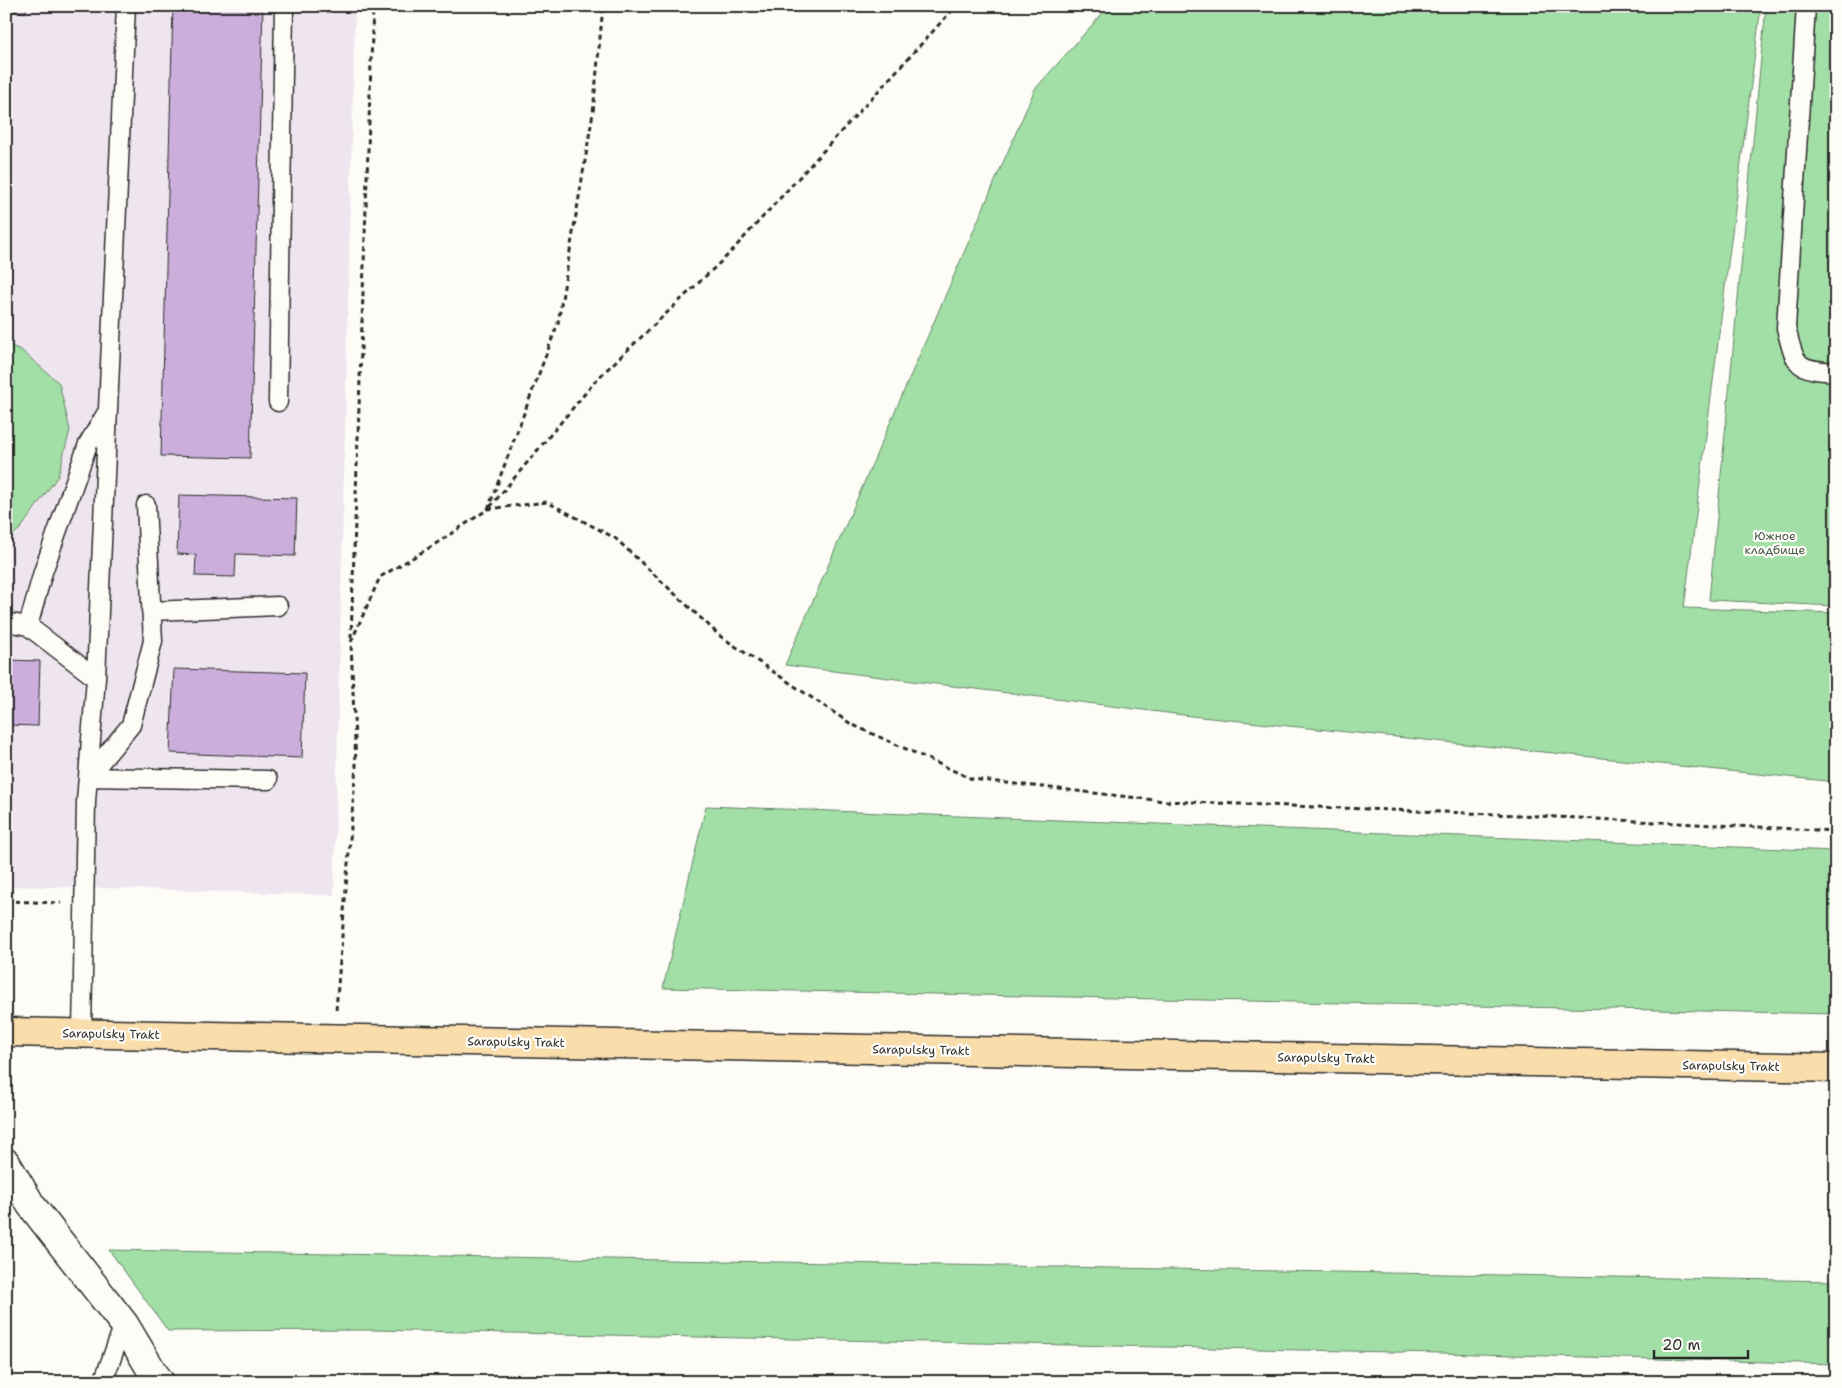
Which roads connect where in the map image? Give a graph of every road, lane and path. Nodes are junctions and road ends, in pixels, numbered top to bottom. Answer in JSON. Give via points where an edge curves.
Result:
{"nodes":[{"id":1,"x":126,"y":6,"type":"edge"},
{"id":2,"x":284,"y":6,"type":"edge"},
{"id":3,"x":373,"y":6,"type":"edge"},
{"id":4,"x":603,"y":6,"type":"edge"},
{"id":5,"x":956,"y":6,"type":"edge"},
{"id":6,"x":1806,"y":6,"type":"edge"},
{"id":7,"x":1836,"y":372,"type":"edge"},
{"id":8,"x":278,"y":402,"type":"dead end"},
{"id":9,"x":108,"y":411,"type":"junction"},
{"id":10,"x":146,"y":505,"type":"dead end"},
{"id":11,"x":488,"y":510,"type":"junction"},
{"id":12,"x":278,"y":606,"type":"dead end"},
{"id":13,"x":152,"y":611,"type":"junction"},
{"id":14,"x":6,"y":622,"type":"edge"},
{"id":15,"x":28,"y":626,"type":"junction"},
{"id":16,"x":351,"y":642,"type":"junction"},
{"id":17,"x":96,"y":678,"type":"junction"},
{"id":18,"x":88,"y":777,"type":"junction"},
{"id":19,"x":268,"y":780,"type":"dead end"},
{"id":20,"x":1836,"y":831,"type":"edge"},
{"id":21,"x":6,"y":901,"type":"edge"},
{"id":22,"x":85,"y":903,"type":"junction"},
{"id":23,"x":6,"y":1032,"type":"edge"},
{"id":24,"x":82,"y":1034,"type":"junction"},
{"id":25,"x":334,"y":1038,"type":"junction"},
{"id":26,"x":1836,"y":1068,"type":"edge"},
{"id":27,"x":6,"y":1163,"type":"edge"},
{"id":28,"x":124,"y":1324,"type":"junction"},
{"id":29,"x":104,"y":1382,"type":"edge"},
{"id":30,"x":160,"y":1382,"type":"edge"}],
"edges":[{"from":1,"to":9,"type":"lane"},
{"from":2,"to":8,"type":"lane"},
{"from":3,"to":16,"type":"path"},
{"from":4,"to":11,"type":"path","via":[[593,113],[558,323]]},
{"from":5,"to":11,"type":"path","via":[[728,255],[598,378]]},
{"from":6,"to":7,"type":"lane","via":[[1786,328],[1794,359],[1808,370]]},
{"from":9,"to":15,"type":"lane","via":[[88,444],[43,572]]},
{"from":9,"to":17,"type":"lane"},
{"from":10,"to":13,"type":"lane"},
{"from":11,"to":16,"type":"path","via":[[380,577]]},
{"from":11,"to":20,"type":"path","via":[[547,502],[615,538],[728,642],[851,724],[972,778],[1164,801]]},
{"from":12,"to":13,"type":"lane"},
{"from":13,"to":18,"type":"lane","via":[[153,641],[131,725]]},
{"from":14,"to":15,"type":"lane"},
{"from":15,"to":17,"type":"lane"},
{"from":16,"to":25,"type":"path","via":[[356,766]]},
{"from":17,"to":18,"type":"lane"},
{"from":18,"to":19,"type":"lane"},
{"from":18,"to":22,"type":"lane"},
{"from":21,"to":22,"type":"path"},
{"from":22,"to":24,"type":"lane"},
{"from":23,"to":24,"type":"main road","name":"Sarapulsky Trakt"},
{"from":24,"to":25,"type":"main road","name":"Sarapulsky Trakt"},
{"from":25,"to":26,"type":"main road","name":"Sarapulsky Trakt"},
{"from":27,"to":28,"type":"street","via":[[31,1204]]},
{"from":28,"to":29,"type":"lane"},
{"from":28,"to":30,"type":"street"}]}
